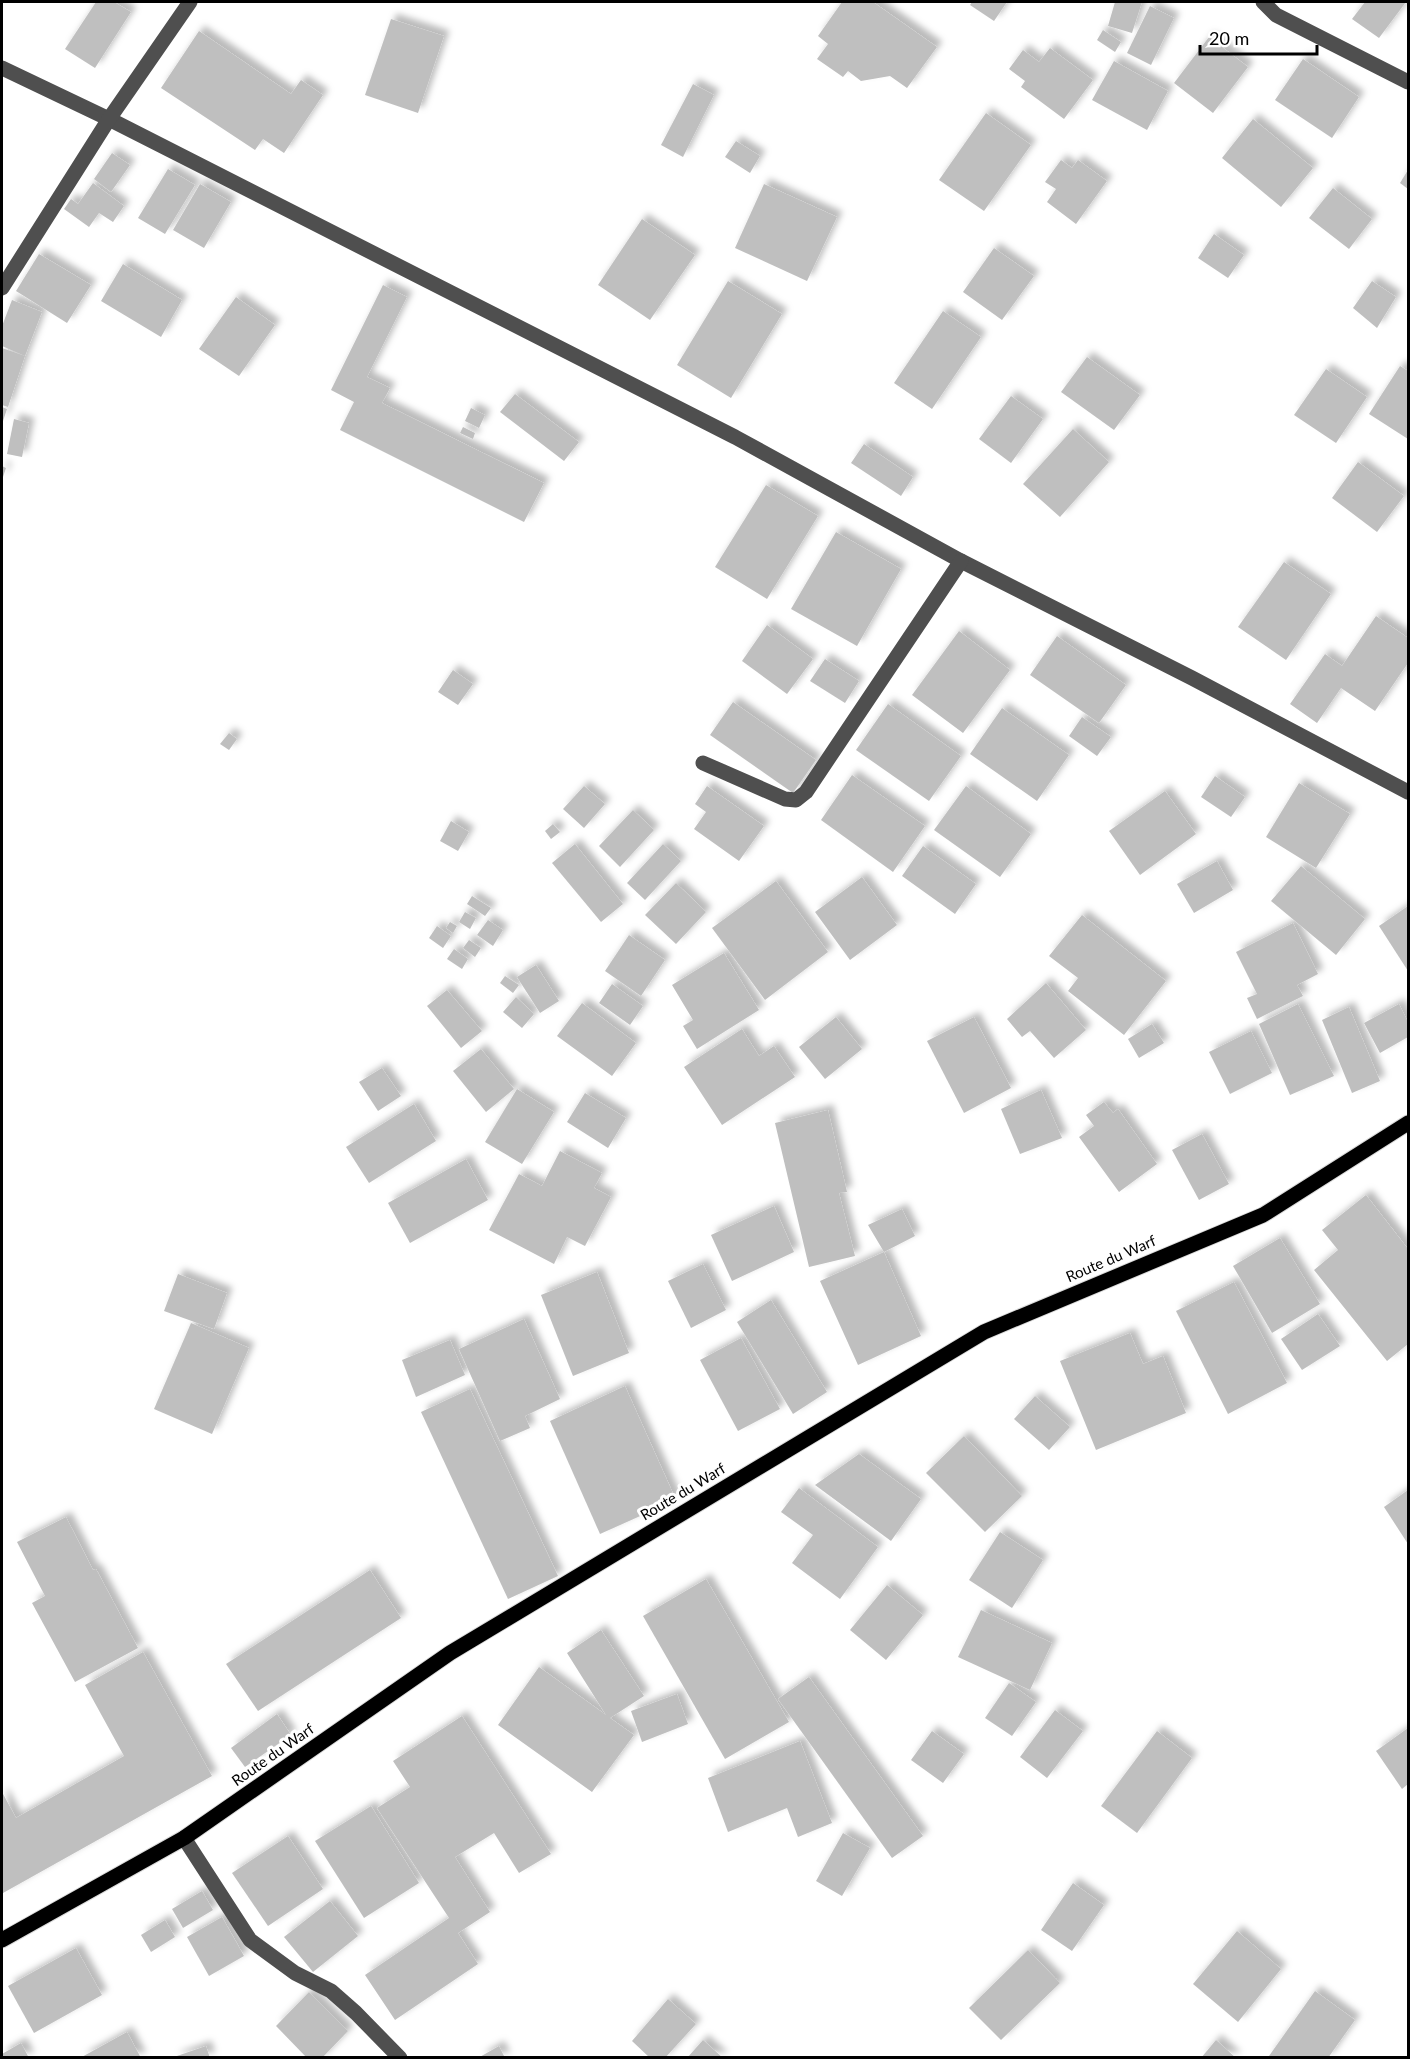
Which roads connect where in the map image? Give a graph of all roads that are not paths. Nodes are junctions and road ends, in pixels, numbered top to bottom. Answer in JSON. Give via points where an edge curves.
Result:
{"nodes":[{"id":1,"x":190,"y":2,"type":"edge"},
{"id":2,"x":1263,"y":2,"type":"edge"},
{"id":3,"x":2,"y":68,"type":"edge"},
{"id":4,"x":1408,"y":82,"type":"edge"},
{"id":5,"x":109,"y":119,"type":"junction"},
{"id":6,"x":2,"y":288,"type":"edge"},
{"id":7,"x":961,"y":561,"type":"junction"},
{"id":8,"x":703,"y":763,"type":"dead end"},
{"id":9,"x":1408,"y":792,"type":"edge"},
{"id":10,"x":1408,"y":1123,"type":"edge"},
{"id":11,"x":184,"y":1838,"type":"junction"},
{"id":12,"x":2,"y":1940,"type":"edge"},
{"id":13,"x":400,"y":2058,"type":"edge"}],
"edges":[{"from":1,"to":5,"type":"street"},
{"from":2,"to":4,"type":"street","via":[[1276,15]]},
{"from":3,"to":5,"type":"street"},
{"from":5,"to":6,"type":"street"},
{"from":5,"to":7,"type":"street","via":[[735,437]]},
{"from":7,"to":8,"type":"street","via":[[806,792],[796,800],[785,799]]},
{"from":7,"to":9,"type":"street"},
{"from":10,"to":11,"type":"main road","name":"Route du Warf","via":[[1263,1215],[984,1332],[450,1653]]},
{"from":11,"to":12,"type":"main road","name":"Route du Warf"},
{"from":11,"to":13,"type":"street","via":[[250,1940],[295,1973],[331,1991]]}]}
